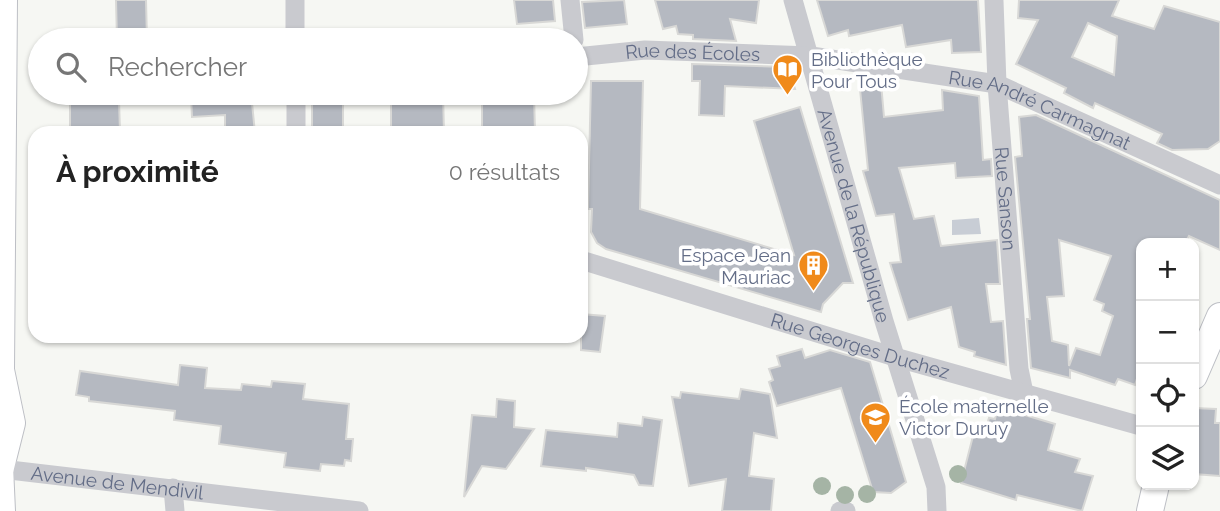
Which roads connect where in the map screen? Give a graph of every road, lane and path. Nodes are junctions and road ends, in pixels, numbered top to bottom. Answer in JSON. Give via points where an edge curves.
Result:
{"nodes":[{"id":1,"x":4,"y":0,"type":"edge"},
{"id":2,"x":295,"y":0,"type":"edge"},
{"id":3,"x":570,"y":0,"type":"edge"},
{"id":4,"x":793,"y":0,"type":"edge"},
{"id":5,"x":994,"y":1,"type":"edge"},
{"id":6,"x":295,"y":28,"type":"edge"},
{"id":7,"x":573,"y":28,"type":"edge"},
{"id":8,"x":588,"y":56,"type":"edge"},
{"id":9,"x":811,"y":56,"type":"junction"},
{"id":10,"x":997,"y":84,"type":"junction"},
{"id":11,"x":296,"y":105,"type":"edge"},
{"id":12,"x":296,"y":126,"type":"edge"},
{"id":13,"x":1220,"y":185,"type":"edge"},
{"id":14,"x":588,"y":262,"type":"edge"},
{"id":15,"x":1220,"y":316,"type":"edge"},
{"id":16,"x":898,"y":358,"type":"junction"},
{"id":17,"x":1199,"y":364,"type":"edge"},
{"id":18,"x":1024,"y":393,"type":"junction"},
{"id":19,"x":1136,"y":425,"type":"edge"},
{"id":20,"x":0,"y":469,"type":"edge"},
{"id":21,"x":173,"y":488,"type":"junction"},
{"id":22,"x":1155,"y":490,"type":"edge"},
{"id":23,"x":2,"y":511,"type":"edge"},
{"id":24,"x":175,"y":511,"type":"edge"},
{"id":25,"x":359,"y":511,"type":"edge"},
{"id":26,"x":840,"y":511,"type":"edge"},
{"id":27,"x":846,"y":511,"type":"edge"},
{"id":28,"x":937,"y":511,"type":"edge"},
{"id":29,"x":1150,"y":511,"type":"edge"}],
"edges":[{"from":1,"to":20,"type":"street","via":[[1,370],[12,423]]},
{"from":2,"to":6,"type":"street"},
{"from":3,"to":7,"type":"street"},
{"from":4,"to":9,"type":"street","name":"Avenue de la République"},
{"from":5,"to":10,"type":"street","name":"Rue Sanson"},
{"from":8,"to":9,"type":"street","name":"Rue des Écoles","via":[[645,50]]},
{"from":9,"to":10,"type":"street","name":"Rue André Carmagnat"},
{"from":9,"to":16,"type":"street","name":"Avenue de la République"},
{"from":10,"to":13,"type":"street","name":"Rue André Carmagnat"},
{"from":10,"to":18,"type":"street","name":"Rue Sanson"},
{"from":11,"to":12,"type":"street"},
{"from":14,"to":16,"type":"street","name":"Rue Georges Duchez"},
{"from":15,"to":17,"type":"street"},
{"from":16,"to":18,"type":"street","name":"Rue Georges Duchez"},
{"from":16,"to":28,"type":"street","name":"Avenue de la République","via":[[936,487]]},
{"from":18,"to":19,"type":"street","name":"Rue Georges Duchez"},
{"from":20,"to":21,"type":"street","name":"Avenue de Mendivil"},
{"from":20,"to":23,"type":"street"},
{"from":21,"to":24,"type":"street"},
{"from":21,"to":25,"type":"street","name":"Avenue de Mendivil"},
{"from":22,"to":29,"type":"street"},
{"from":26,"to":27,"type":"street"}]}
